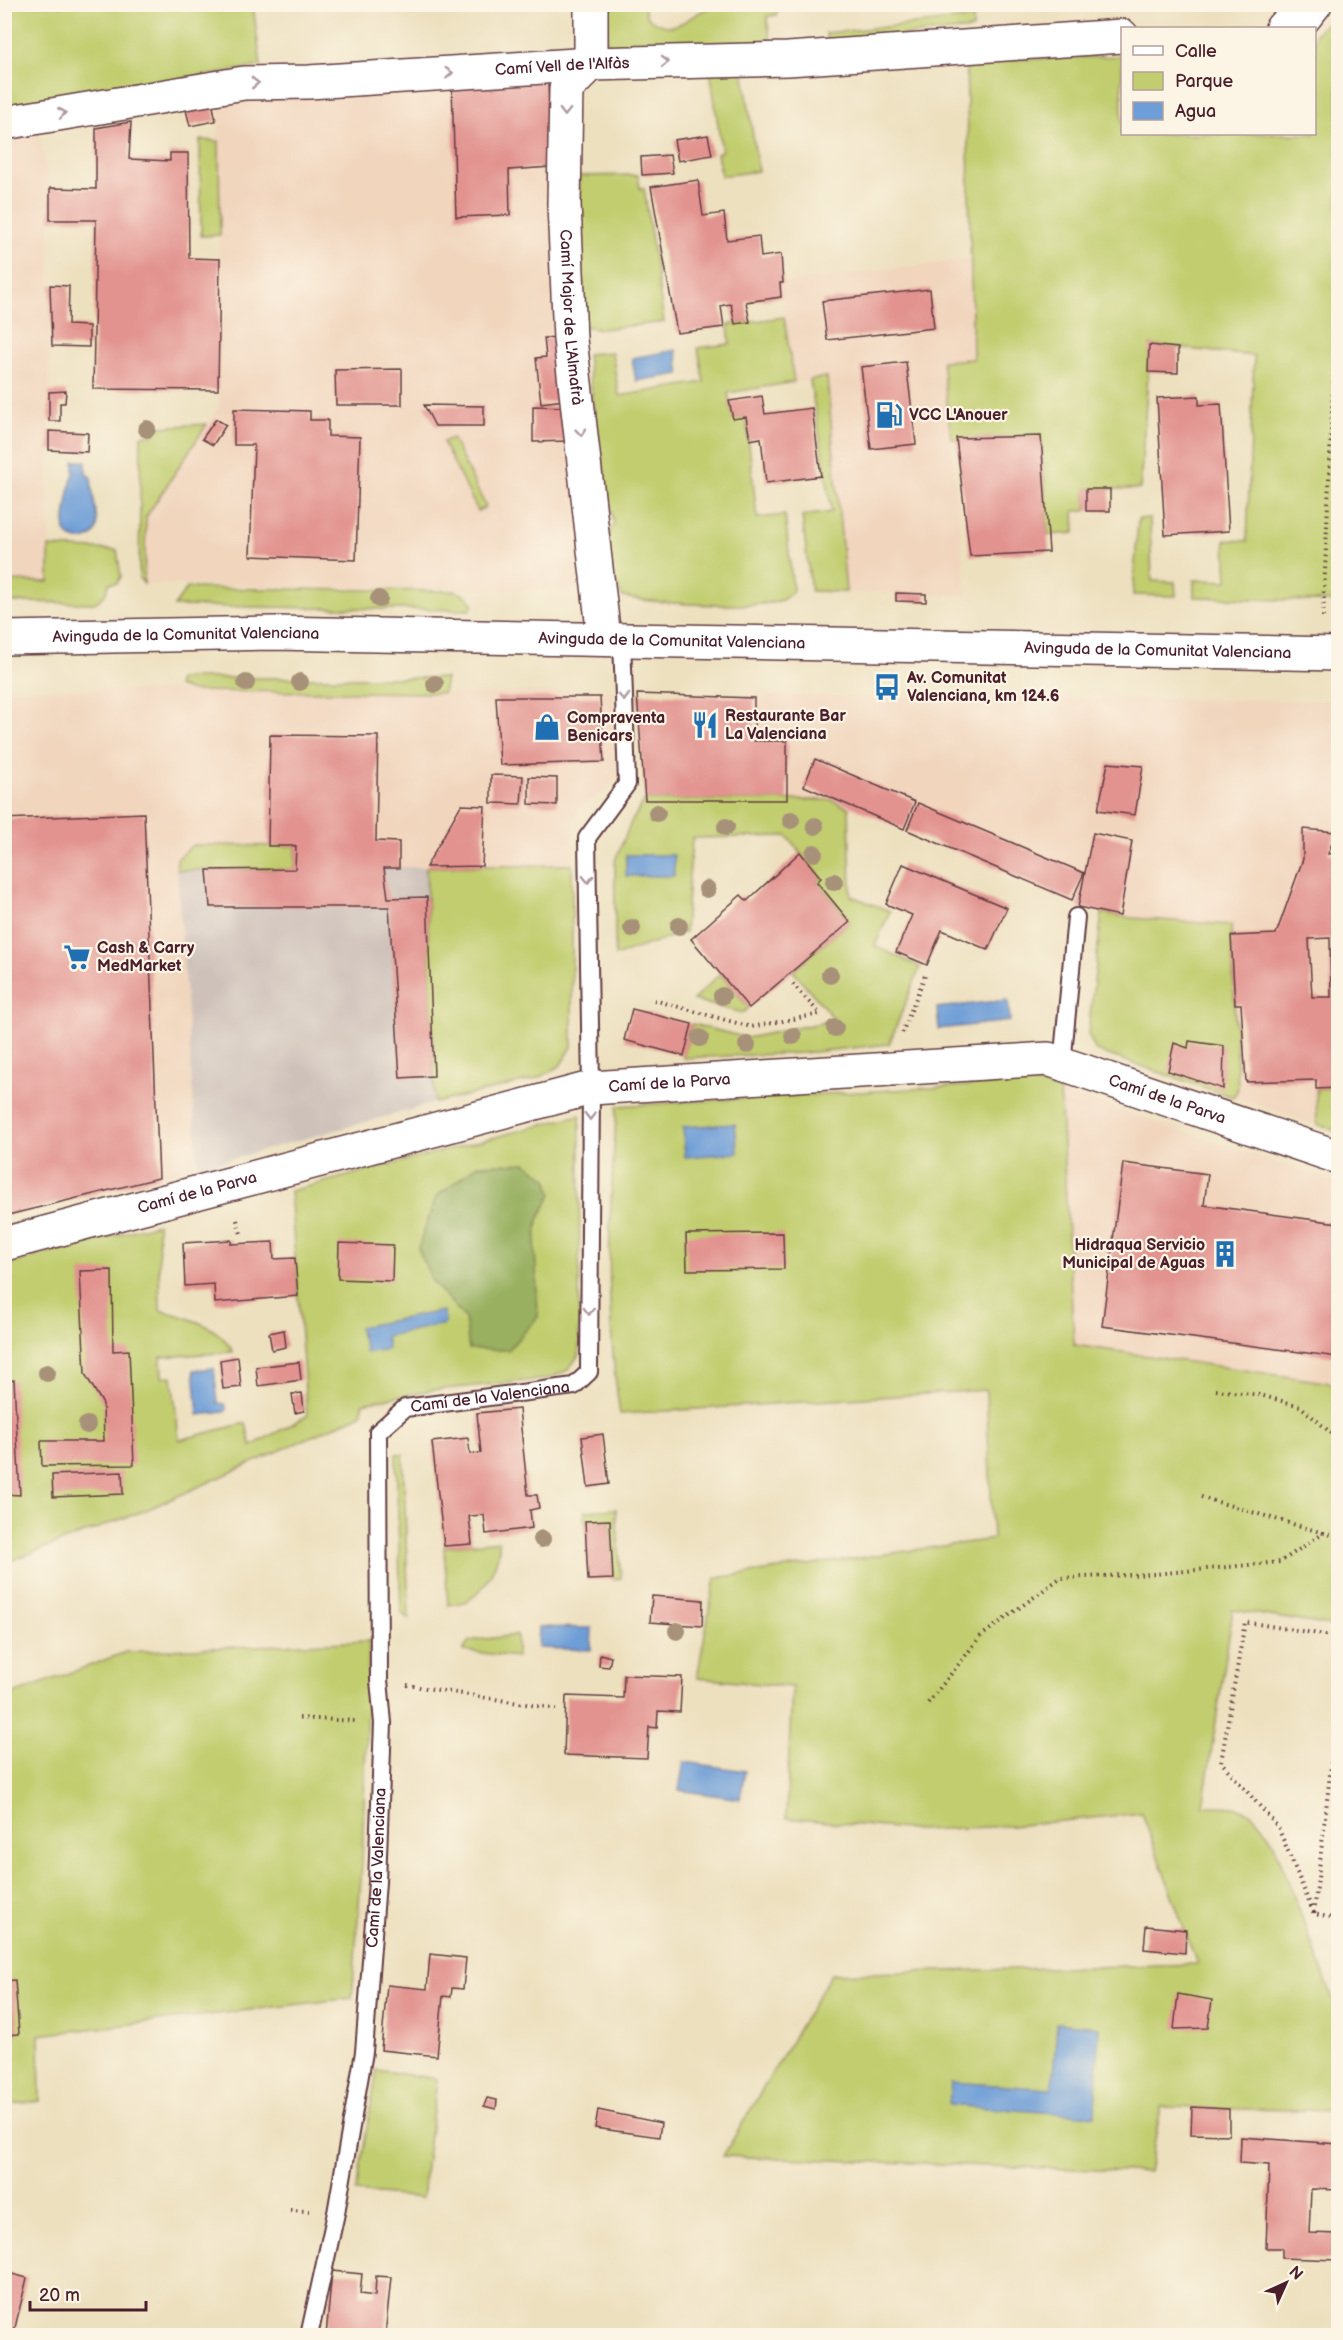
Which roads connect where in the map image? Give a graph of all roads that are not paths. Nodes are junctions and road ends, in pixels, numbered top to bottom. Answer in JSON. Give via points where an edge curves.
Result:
{"nodes":[{"id":1,"x":591,"y":4,"type":"edge"},
{"id":2,"x":1315,"y":4,"type":"edge"},
{"id":3,"x":1284,"y":27,"type":"edge"},
{"id":4,"x":1121,"y":36,"type":"edge"},
{"id":5,"x":591,"y":64,"type":"junction"},
{"id":6,"x":4,"y":123,"type":"edge"},
{"id":7,"x":4,"y":638,"type":"edge"},
{"id":8,"x":613,"y":639,"type":"junction"},
{"id":9,"x":1329,"y":654,"type":"edge"},
{"id":10,"x":1076,"y":917,"type":"dead end"},
{"id":11,"x":1062,"y":1065,"type":"junction"},
{"id":12,"x":591,"y":1088,"type":"junction"},
{"id":13,"x":1338,"y":1157,"type":"edge"},
{"id":14,"x":4,"y":1244,"type":"edge"},
{"id":15,"x":309,"y":2336,"type":"edge"}],
"edges":[{"from":1,"to":5,"type":"street"},
{"from":2,"to":3,"type":"street","via":[[1304,19]]},
{"from":5,"to":4,"type":"street","name":"Camí Vell de l'Alfàs","one_way":true,"via":[[788,59]]},
{"from":6,"to":5,"type":"street","name":"Camí Vell de l'Alfàs","one_way":true,"via":[[244,83]]},
{"from":5,"to":8,"type":"street","name":"Camí Major de L'Almafrà","one_way":true,"via":[[566,88],[564,204],[570,339]]},
{"from":7,"to":8,"type":"street","name":"Avinguda de la Comunitat Valenciana","via":[[274,633]]},
{"from":8,"to":9,"type":"street","name":"Avinguda de la Comunitat Valenciana"},
{"from":8,"to":12,"type":"lane","name":"Camí de la Valenciana","one_way":true,"via":[[627,784],[587,838]]},
{"from":10,"to":11,"type":"lane"},
{"from":11,"to":12,"type":"street","name":"Camí de la Parva","via":[[1048,1059]]},
{"from":11,"to":13,"type":"street","name":"Camí de la Parva"},
{"from":12,"to":14,"type":"street","name":"Camí de la Parva"},
{"from":12,"to":15,"type":"lane","name":"Camí de la Valenciana","one_way":true,"via":[[589,1372],[574,1386],[405,1408],[378,1432],[383,1723],[377,1882],[364,2052]]}]}
